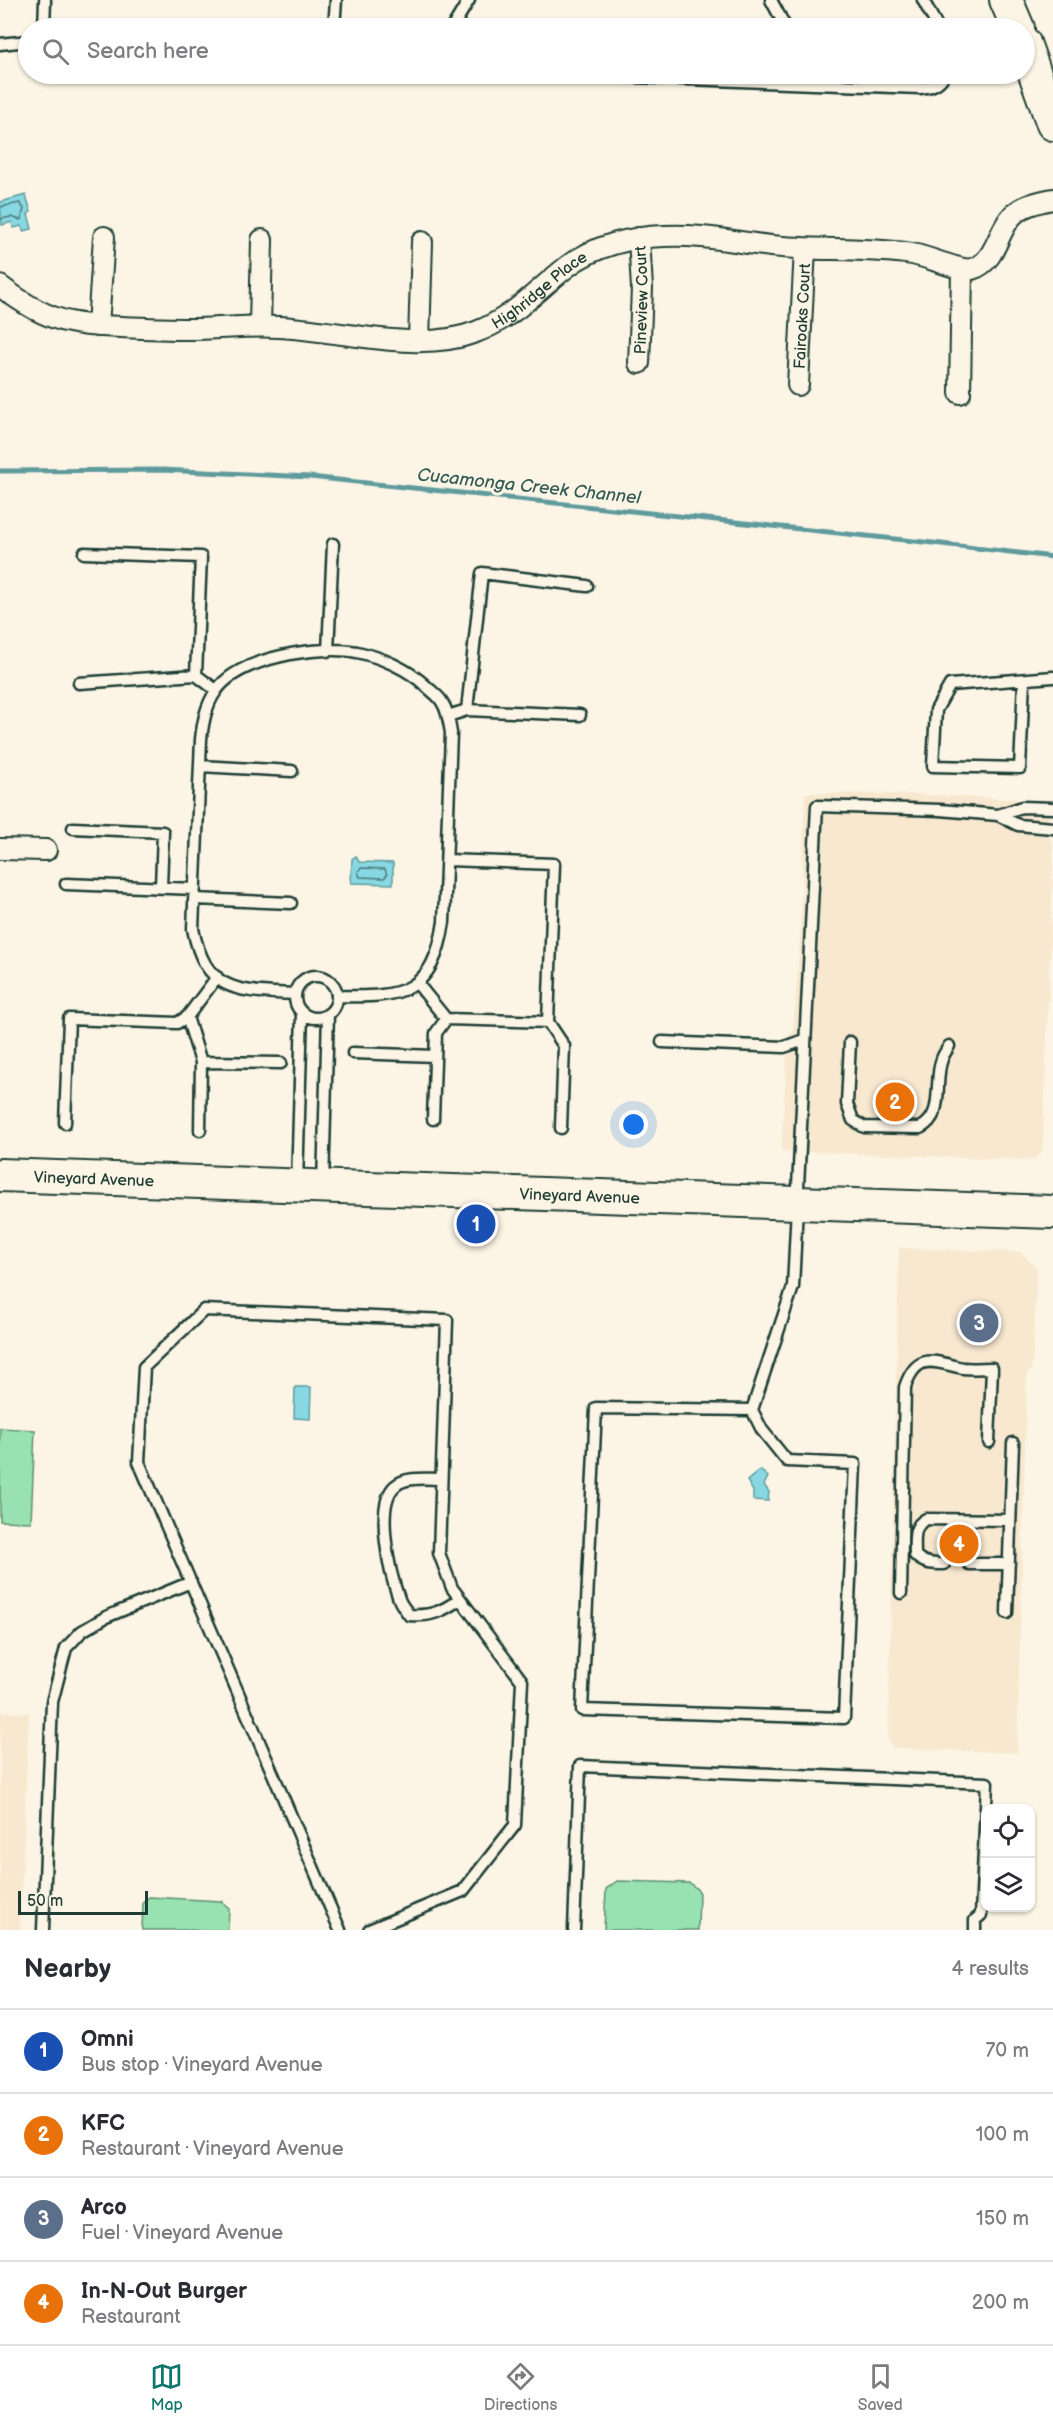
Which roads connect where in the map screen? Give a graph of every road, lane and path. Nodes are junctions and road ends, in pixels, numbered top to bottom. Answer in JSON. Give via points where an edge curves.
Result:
{"nodes":[{"id":1,"x":45,"y":0,"type":"edge"},
{"id":2,"x":336,"y":0,"type":"edge"},
{"id":3,"x":469,"y":0,"type":"edge"},
{"id":4,"x":771,"y":0,"type":"edge"},
{"id":5,"x":923,"y":0,"type":"edge"},
{"id":6,"x":1006,"y":0,"type":"edge"},
{"id":7,"x":44,"y":18,"type":"edge"},
{"id":8,"x":335,"y":18,"type":"edge"},
{"id":9,"x":458,"y":18,"type":"edge"},
{"id":10,"x":781,"y":18,"type":"edge"},
{"id":11,"x":933,"y":18,"type":"edge"},
{"id":12,"x":1014,"y":18,"type":"edge"},
{"id":13,"x":18,"y":42,"type":"edge"},
{"id":14,"x":0,"y":44,"type":"edge"},
{"id":15,"x":1035,"y":74,"type":"edge"},
{"id":16,"x":815,"y":84,"type":"edge"},
{"id":17,"x":936,"y":84,"type":"edge"},
{"id":18,"x":1053,"y":124,"type":"edge"},
{"id":19,"x":1053,"y":199,"type":"edge"},
{"id":20,"x":104,"y":237,"type":"dead end"},
{"id":21,"x":639,"y":238,"type":"junction"},
{"id":22,"x":262,"y":240,"type":"dead end"},
{"id":23,"x":422,"y":242,"type":"dead end"},
{"id":24,"x":805,"y":249,"type":"junction"},
{"id":25,"x":962,"y":270,"type":"junction"},
{"id":26,"x":0,"y":286,"type":"edge"},
{"id":27,"x":98,"y":326,"type":"junction"},
{"id":28,"x":260,"y":326,"type":"junction"},
{"id":29,"x":419,"y":341,"type":"junction"},
{"id":30,"x":639,"y":363,"type":"dead end"},
{"id":31,"x":798,"y":385,"type":"dead end"},
{"id":32,"x":960,"y":393,"type":"dead end"},
{"id":33,"x":333,"y":544,"type":"dead end"},
{"id":34,"x":84,"y":554,"type":"dead end"},
{"id":35,"x":587,"y":586,"type":"dead end"},
{"id":36,"x":328,"y":651,"type":"junction"},
{"id":37,"x":196,"y":675,"type":"junction"},
{"id":38,"x":1053,"y":677,"type":"edge"},
{"id":39,"x":1024,"y":680,"type":"junction"},
{"id":40,"x":79,"y":683,"type":"dead end"},
{"id":41,"x":216,"y":690,"type":"junction"},
{"id":42,"x":467,"y":710,"type":"junction"},
{"id":43,"x":580,"y":715,"type":"dead end"},
{"id":44,"x":448,"y":716,"type":"junction"},
{"id":45,"x":200,"y":766,"type":"junction"},
{"id":46,"x":292,"y":771,"type":"dead end"},
{"id":47,"x":1053,"y":808,"type":"edge"},
{"id":48,"x":998,"y":815,"type":"junction"},
{"id":49,"x":73,"y":828,"type":"dead end"},
{"id":50,"x":1053,"y":828,"type":"edge"},
{"id":51,"x":0,"y":849,"type":"edge"},
{"id":52,"x":46,"y":850,"type":"dead end"},
{"id":53,"x":447,"y":860,"type":"junction"},
{"id":54,"x":66,"y":884,"type":"dead end"},
{"id":55,"x":161,"y":887,"type":"junction"},
{"id":56,"x":195,"y":894,"type":"junction"},
{"id":57,"x":291,"y":903,"type":"dead end"},
{"id":58,"x":217,"y":977,"type":"junction"},
{"id":59,"x":417,"y":983,"type":"junction"},
{"id":60,"x":295,"y":994,"type":"junction"},
{"id":61,"x":337,"y":996,"type":"junction"},
{"id":62,"x":302,"y":1013,"type":"junction"},
{"id":63,"x":328,"y":1014,"type":"junction"},
{"id":64,"x":188,"y":1017,"type":"junction"},
{"id":65,"x":446,"y":1019,"type":"junction"},
{"id":66,"x":548,"y":1022,"type":"junction"},
{"id":67,"x":804,"y":1040,"type":"junction"},
{"id":68,"x":662,"y":1042,"type":"dead end"},
{"id":69,"x":850,"y":1042,"type":"dead end"},
{"id":70,"x":949,"y":1046,"type":"dead end"},
{"id":71,"x":353,"y":1053,"type":"dead end"},
{"id":72,"x":435,"y":1056,"type":"junction"},
{"id":73,"x":201,"y":1062,"type":"junction"},
{"id":74,"x":281,"y":1063,"type":"dead end"},
{"id":75,"x":433,"y":1119,"type":"dead end"},
{"id":76,"x":65,"y":1123,"type":"dead end"},
{"id":77,"x":561,"y":1128,"type":"dead end"},
{"id":78,"x":200,"y":1130,"type":"dead end"},
{"id":79,"x":0,"y":1175,"type":"edge"},
{"id":80,"x":310,"y":1187,"type":"junction"},
{"id":81,"x":797,"y":1202,"type":"junction"},
{"id":82,"x":1053,"y":1212,"type":"edge"},
{"id":83,"x":752,"y":1410,"type":"junction"},
{"id":84,"x":989,"y":1442,"type":"dead end"},
{"id":85,"x":1013,"y":1443,"type":"dead end"},
{"id":86,"x":441,"y":1479,"type":"junction"},
{"id":87,"x":1010,"y":1520,"type":"junction"},
{"id":88,"x":944,"y":1564,"type":"dead end"},
{"id":89,"x":969,"y":1564,"type":"dead end"},
{"id":90,"x":1009,"y":1564,"type":"junction"},
{"id":91,"x":191,"y":1582,"type":"junction"},
{"id":92,"x":902,"y":1593,"type":"dead end"},
{"id":93,"x":460,"y":1599,"type":"junction"},
{"id":94,"x":1007,"y":1613,"type":"dead end"},
{"id":95,"x":43,"y":1930,"type":"edge"},
{"id":96,"x":340,"y":1930,"type":"edge"},
{"id":97,"x":369,"y":1930,"type":"edge"},
{"id":98,"x":574,"y":1930,"type":"edge"},
{"id":99,"x":975,"y":1930,"type":"edge"}],
"edges":[{"from":1,"to":7,"type":"lane"},
{"from":2,"to":8,"type":"lane"},
{"from":3,"to":9,"type":"lane"},
{"from":4,"to":10,"type":"lane"},
{"from":5,"to":11,"type":"lane"},
{"from":6,"to":12,"type":"main road"},
{"from":13,"to":14,"type":"lane"},
{"from":15,"to":18,"type":"main road"},
{"from":16,"to":17,"type":"lane"},
{"from":19,"to":25,"type":"street","via":[[1021,208],[1011,217],[989,258],[973,269]]},
{"from":20,"to":27,"type":"street"},
{"from":21,"to":24,"type":"street","name":"Highridge Place","via":[[704,236]]},
{"from":21,"to":29,"type":"street","name":"Highridge Place","via":[[615,243],[570,265],[499,322],[474,333]]},
{"from":21,"to":30,"type":"street","name":"Pineview Court"},
{"from":22,"to":28,"type":"street"},
{"from":23,"to":29,"type":"street"},
{"from":24,"to":25,"type":"street","name":"Highridge Place","via":[[910,254]]},
{"from":24,"to":31,"type":"street","name":"Fairoaks Court"},
{"from":25,"to":32,"type":"street"},
{"from":26,"to":27,"type":"street","name":"Highridge Place","via":[[50,316]]},
{"from":27,"to":28,"type":"street","name":"Highridge Place"},
{"from":28,"to":29,"type":"street","name":"Highridge Place"},
{"from":33,"to":36,"type":"lane"},
{"from":34,"to":37,"type":"lane","via":[[201,557]]},
{"from":35,"to":42,"type":"lane","via":[[482,573]]},
{"from":36,"to":41,"type":"lane","via":[[273,657],[241,670]]},
{"from":36,"to":44,"type":"lane","via":[[355,652],[384,660],[419,679],[442,700]]},
{"from":37,"to":40,"type":"lane"},
{"from":37,"to":41,"type":"lane"},
{"from":38,"to":39,"type":"lane"},
{"from":39,"to":39,"type":"lane","via":[[950,685],[936,710],[933,765],[1020,768]]},
{"from":41,"to":45,"type":"lane","via":[[204,717]]},
{"from":42,"to":43,"type":"lane"},
{"from":42,"to":44,"type":"lane"},
{"from":44,"to":53,"type":"lane","via":[[451,733]]},
{"from":45,"to":46,"type":"lane"},
{"from":45,"to":56,"type":"lane"},
{"from":47,"to":48,"type":"lane","via":[[1022,807]]},
{"from":48,"to":50,"type":"lane","via":[[1018,825]]},
{"from":48,"to":67,"type":"lane","via":[[817,806]]},
{"from":49,"to":55,"type":"lane","via":[[163,832]]},
{"from":51,"to":52,"type":"street"},
{"from":53,"to":59,"type":"lane","via":[[440,947],[429,971]]},
{"from":53,"to":66,"type":"lane","via":[[554,864]]},
{"from":54,"to":55,"type":"lane"},
{"from":55,"to":56,"type":"lane"},
{"from":56,"to":57,"type":"lane"},
{"from":56,"to":58,"type":"lane","via":[[193,929],[197,947],[206,966]]},
{"from":58,"to":60,"type":"lane","via":[[228,986],[248,992]]},
{"from":58,"to":64,"type":"lane"},
{"from":59,"to":61,"type":"lane","via":[[378,997]]},
{"from":59,"to":65,"type":"lane"},
{"from":60,"to":61,"type":"lane","via":[[305,979],[317,976],[333,984]]},
{"from":60,"to":62,"type":"lane"},
{"from":61,"to":63,"type":"lane"},
{"from":62,"to":63,"type":"lane","via":[[318,1018]]},
{"from":62,"to":80,"type":"lane"},
{"from":63,"to":80,"type":"lane"},
{"from":64,"to":73,"type":"lane"},
{"from":64,"to":76,"type":"lane","via":[[177,1023],[69,1019]]},
{"from":65,"to":66,"type":"lane"},
{"from":65,"to":72,"type":"lane","via":[[436,1033]]},
{"from":66,"to":77,"type":"lane","via":[[564,1046]]},
{"from":67,"to":68,"type":"lane","via":[[784,1047]]},
{"from":67,"to":81,"type":"lane"},
{"from":69,"to":70,"type":"lane","via":[[848,1104],[853,1120],[864,1127],[920,1128],[927,1124],[935,1111],[941,1060]]},
{"from":71,"to":72,"type":"lane"},
{"from":72,"to":75,"type":"lane"},
{"from":73,"to":74,"type":"lane"},
{"from":73,"to":78,"type":"lane"},
{"from":79,"to":80,"type":"main road","name":"Vineyard Avenue"},
{"from":80,"to":81,"type":"main road","name":"Vineyard Avenue"},
{"from":81,"to":82,"type":"main road","name":"Vineyard Avenue"},
{"from":81,"to":83,"type":"lane","via":[[793,1287]]},
{"from":83,"to":83,"type":"lane","via":[[762,1430],[787,1461],[855,1464],[844,1718],[582,1710],[596,1408]]},
{"from":84,"to":92,"type":"lane","via":[[992,1368],[963,1368],[926,1361],[910,1374],[905,1387]]},
{"from":85,"to":87,"type":"lane"},
{"from":86,"to":91,"type":"lane","via":[[447,1320],[204,1310],[144,1368],[139,1462]]},
{"from":86,"to":93,"type":"lane","via":[[439,1553]]},
{"from":86,"to":93,"type":"lane","via":[[413,1479],[396,1484],[387,1496],[384,1540],[399,1602],[409,1615],[426,1616],[442,1611]]},
{"from":87,"to":88,"type":"lane","via":[[918,1522],[915,1555],[929,1564]]},
{"from":87,"to":90,"type":"lane"},
{"from":89,"to":90,"type":"lane"},
{"from":90,"to":94,"type":"lane"},
{"from":91,"to":95,"type":"lane","via":[[106,1617],[82,1631],[66,1648],[52,1702]]},
{"from":91,"to":96,"type":"lane"},
{"from":93,"to":97,"type":"lane","via":[[522,1681],[515,1825],[463,1891]]},
{"from":98,"to":99,"type":"lane","via":[[580,1766],[987,1782],[981,1915],[975,1920]]}]}
